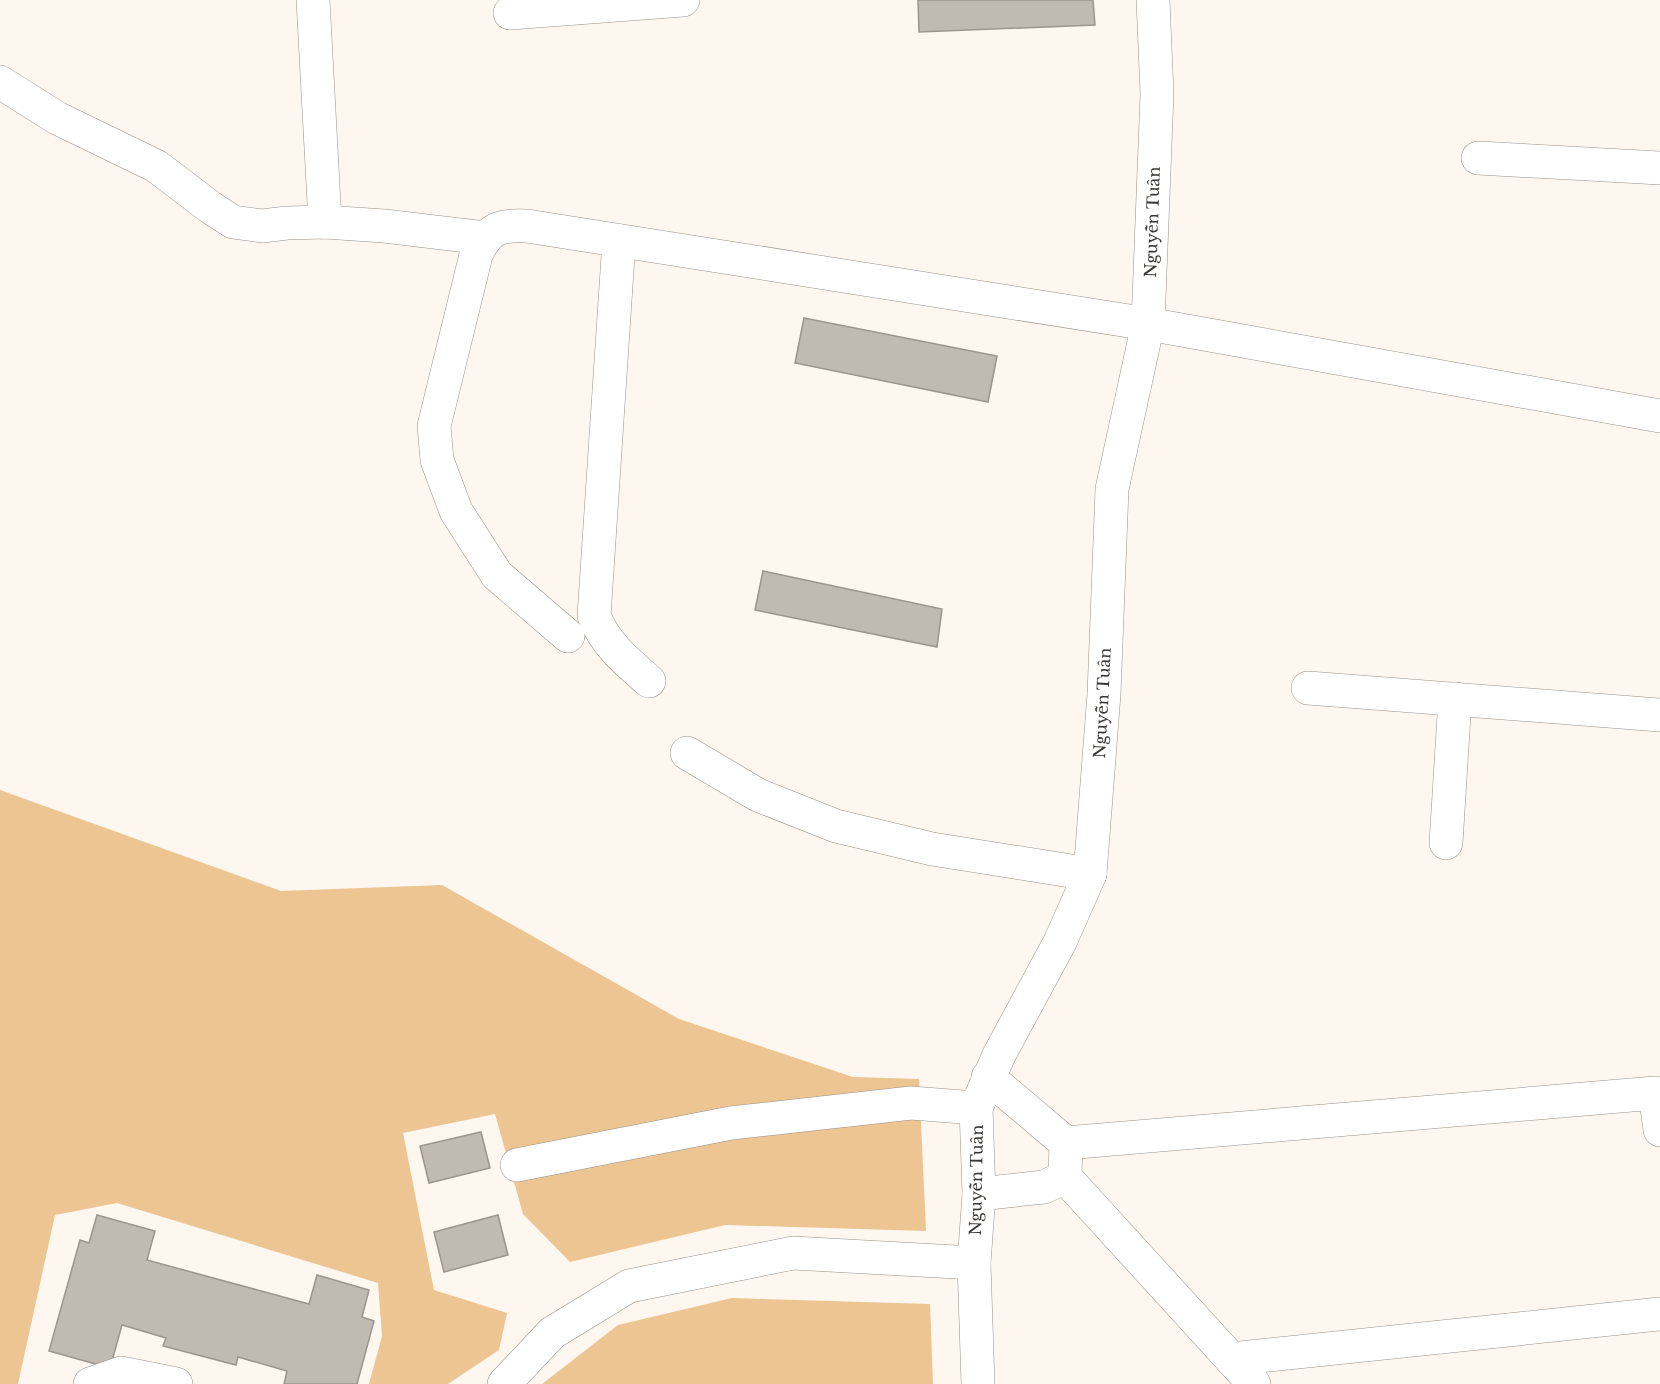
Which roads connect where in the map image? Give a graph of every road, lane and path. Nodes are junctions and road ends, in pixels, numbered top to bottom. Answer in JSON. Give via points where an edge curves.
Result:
{"nodes":[{"id":1,"x":313,"y":0,"type":"edge"},
{"id":2,"x":683,"y":0,"type":"edge"},
{"id":3,"x":1153,"y":0,"type":"edge"},
{"id":4,"x":510,"y":13,"type":"dead end"},
{"id":5,"x":0,"y":82,"type":"edge"},
{"id":6,"x":1478,"y":158,"type":"dead end"},
{"id":7,"x":1660,"y":168,"type":"edge"},
{"id":8,"x":325,"y":222,"type":"junction"},
{"id":9,"x":485,"y":238,"type":"junction"},
{"id":10,"x":619,"y":241,"type":"junction"},
{"id":11,"x":1148,"y":324,"type":"junction"},
{"id":12,"x":1660,"y":416,"type":"edge"},
{"id":13,"x":568,"y":636,"type":"dead end"},
{"id":14,"x":649,"y":681,"type":"dead end"},
{"id":15,"x":1308,"y":688,"type":"dead end"},
{"id":16,"x":1455,"y":699,"type":"junction"},
{"id":17,"x":1660,"y":715,"type":"edge"},
{"id":18,"x":687,"y":753,"type":"dead end"},
{"id":19,"x":1446,"y":843,"type":"dead end"},
{"id":20,"x":1090,"y":874,"type":"junction"},
{"id":21,"x":988,"y":1077,"type":"junction"},
{"id":22,"x":976,"y":1108,"type":"junction"},
{"id":23,"x":1660,"y":1130,"type":"edge"},
{"id":24,"x":1066,"y":1143,"type":"junction"},
{"id":25,"x":517,"y":1165,"type":"dead end"},
{"id":26,"x":1065,"y":1177,"type":"junction"},
{"id":27,"x":979,"y":1194,"type":"junction"},
{"id":28,"x":974,"y":1263,"type":"junction"},
{"id":29,"x":1660,"y":1314,"type":"edge"},
{"id":30,"x":1223,"y":1362,"type":"edge"},
{"id":31,"x":90,"y":1384,"type":"edge"},
{"id":32,"x":176,"y":1384,"type":"edge"},
{"id":33,"x":504,"y":1384,"type":"edge"},
{"id":34,"x":978,"y":1384,"type":"edge"},
{"id":35,"x":1254,"y":1384,"type":"edge"}],
"edges":[{"from":1,"to":8,"type":"street"},
{"from":2,"to":4,"type":"street"},
{"from":3,"to":11,"type":"street","name":"Nguyễn Tuân","via":[[1157,94]]},
{"from":5,"to":8,"type":"street","via":[[57,118],[156,166],[233,222],[262,226]]},
{"from":6,"to":7,"type":"street"},
{"from":8,"to":9,"type":"street"},
{"from":9,"to":10,"type":"street","via":[[504,225]]},
{"from":9,"to":13,"type":"street","via":[[476,255],[434,426],[437,460],[456,511],[497,575]]},
{"from":10,"to":11,"type":"street"},
{"from":10,"to":14,"type":"street","via":[[594,616],[601,633]]},
{"from":11,"to":12,"type":"street"},
{"from":11,"to":20,"type":"street","name":"Nguyễn Tuân","via":[[1112,489],[1104,694]]},
{"from":15,"to":16,"type":"street"},
{"from":16,"to":17,"type":"street"},
{"from":16,"to":19,"type":"street"},
{"from":18,"to":20,"type":"street","via":[[758,795],[836,826],[932,849]]},
{"from":20,"to":21,"type":"street","name":"Nguyễn Tuân","via":[[1060,942]]},
{"from":21,"to":22,"type":"street","name":"Nguyễn Tuân"},
{"from":21,"to":24,"type":"street"},
{"from":22,"to":25,"type":"street","via":[[911,1103],[731,1123]]},
{"from":22,"to":27,"type":"street","name":"Nguyễn Tuân"},
{"from":23,"to":24,"type":"street","via":[[1655,1093]]},
{"from":24,"to":26,"type":"street"},
{"from":26,"to":27,"type":"street","via":[[1044,1187]]},
{"from":26,"to":30,"type":"street"},
{"from":27,"to":28,"type":"street","name":"Nguyễn Tuân"},
{"from":28,"to":33,"type":"street","via":[[793,1253],[629,1286],[552,1333]]},
{"from":28,"to":34,"type":"street","name":"Nguyễn Tuân"},
{"from":29,"to":30,"type":"street"},
{"from":30,"to":35,"type":"street"},
{"from":31,"to":32,"type":"street","via":[[121,1373]]}]}
